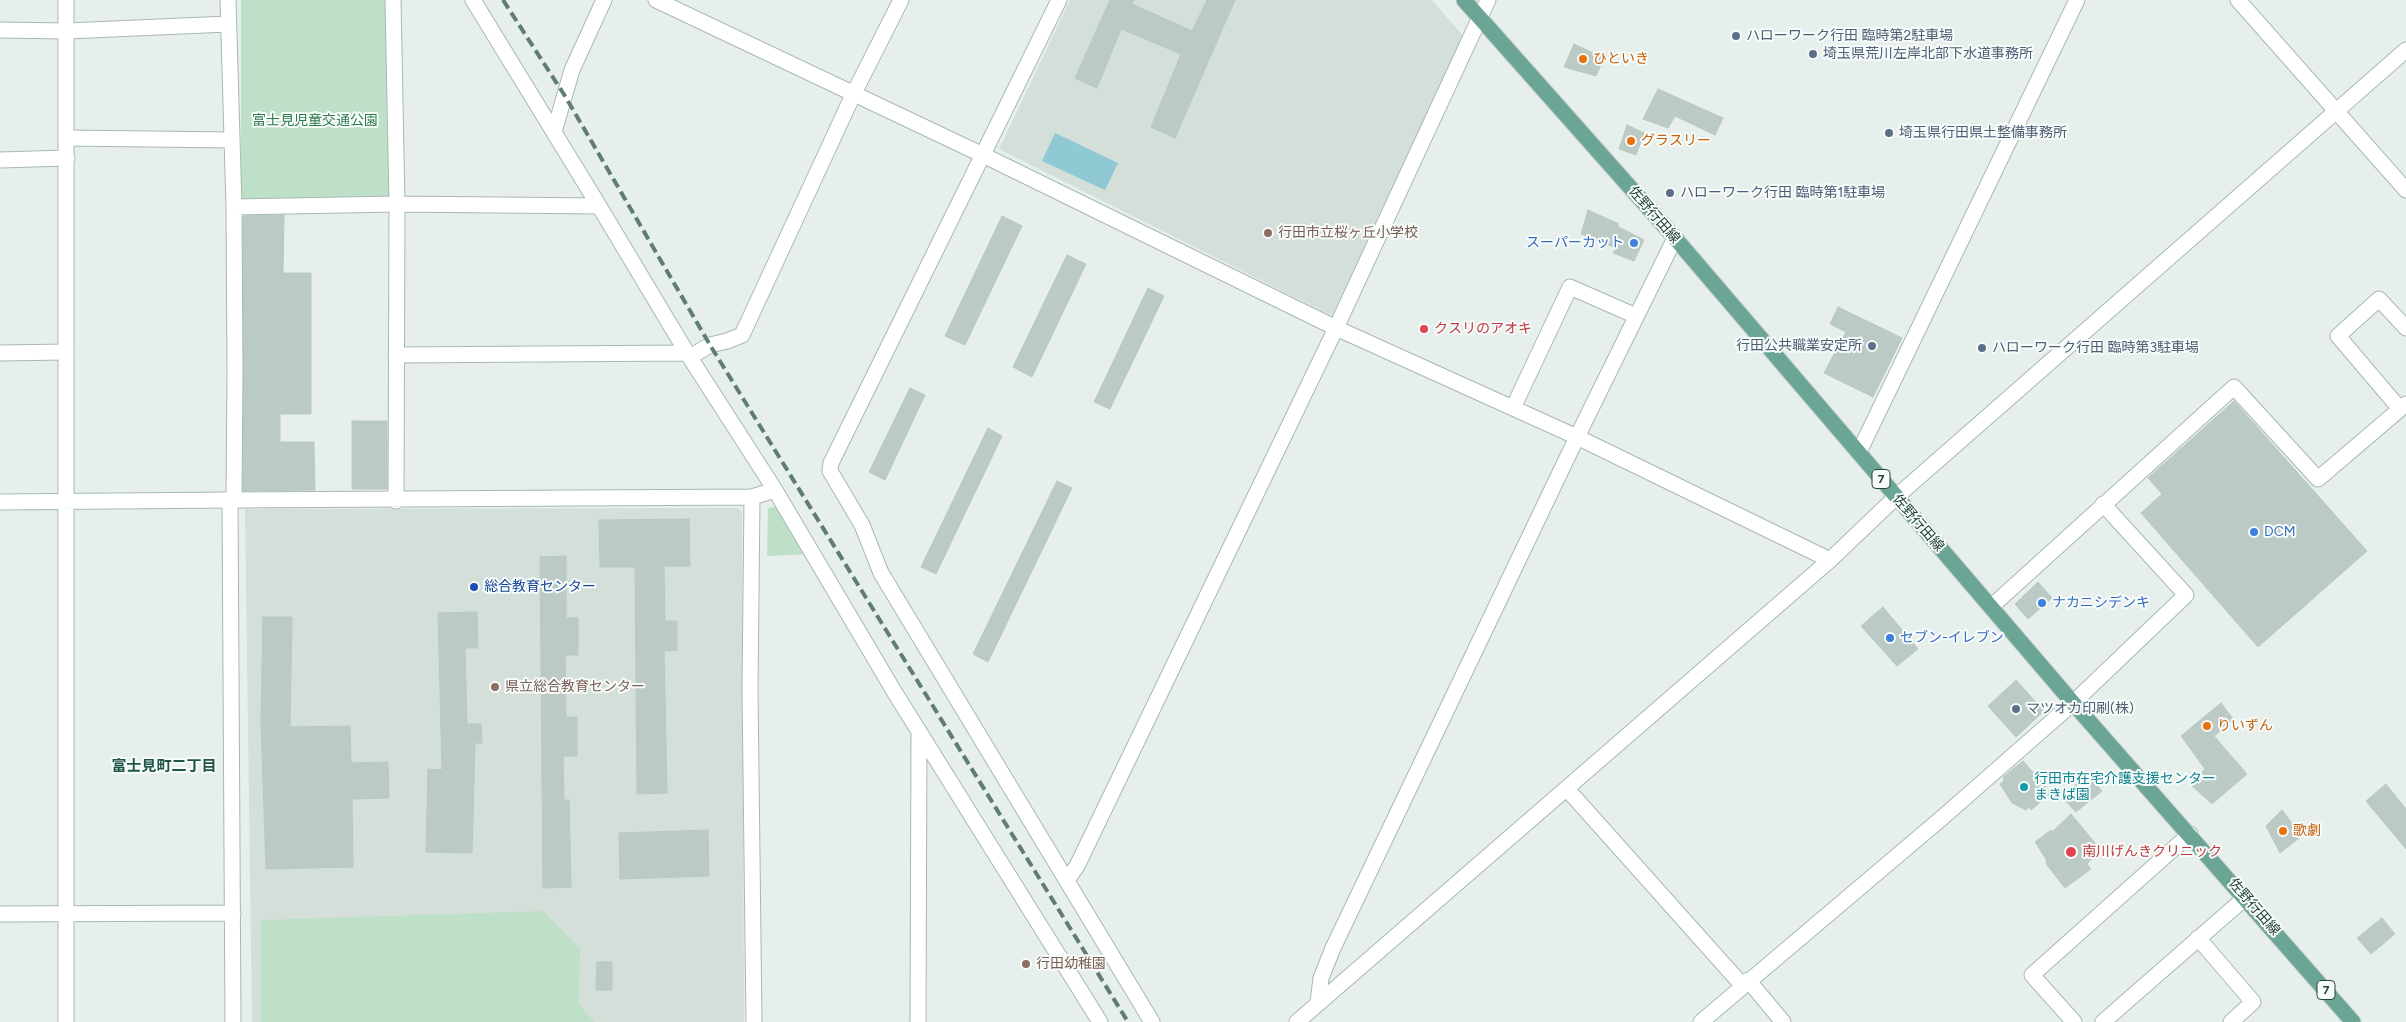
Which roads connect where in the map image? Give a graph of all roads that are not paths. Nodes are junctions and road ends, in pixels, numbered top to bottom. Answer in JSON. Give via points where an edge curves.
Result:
{"nodes":[{"id":1,"x":66,"y":0,"type":"edge"},
{"id":2,"x":228,"y":0,"type":"edge"},
{"id":3,"x":393,"y":0,"type":"edge"},
{"id":4,"x":473,"y":0,"type":"edge"},
{"id":5,"x":604,"y":0,"type":"edge"},
{"id":6,"x":656,"y":0,"type":"edge"},
{"id":7,"x":901,"y":0,"type":"edge"},
{"id":8,"x":1059,"y":0,"type":"edge"},
{"id":9,"x":1464,"y":0,"type":"edge"},
{"id":10,"x":1488,"y":0,"type":"edge"},
{"id":11,"x":2077,"y":0,"type":"edge"},
{"id":12,"x":2238,"y":0,"type":"edge"},
{"id":13,"x":1480,"y":18,"type":"junction"},
{"id":14,"x":228,"y":24,"type":"junction"},
{"id":15,"x":0,"y":30,"type":"edge"},
{"id":16,"x":67,"y":31,"type":"junction"},
{"id":17,"x":2406,"y":50,"type":"edge"},
{"id":18,"x":853,"y":95,"type":"junction"},
{"id":19,"x":2337,"y":112,"type":"junction"},
{"id":20,"x":554,"y":132,"type":"junction"},
{"id":21,"x":67,"y":138,"type":"junction"},
{"id":22,"x":232,"y":140,"type":"junction"},
{"id":23,"x":984,"y":156,"type":"junction"},
{"id":24,"x":67,"y":158,"type":"junction"},
{"id":25,"x":0,"y":160,"type":"edge"},
{"id":26,"x":2406,"y":190,"type":"edge"},
{"id":27,"x":397,"y":204,"type":"junction"},
{"id":28,"x":234,"y":206,"type":"junction"},
{"id":29,"x":599,"y":206,"type":"junction"},
{"id":30,"x":1674,"y":238,"type":"junction"},
{"id":31,"x":1636,"y":316,"type":"junction"},
{"id":32,"x":1336,"y":328,"type":"junction"},
{"id":33,"x":2406,"y":328,"type":"edge"},
{"id":34,"x":0,"y":352,"type":"edge"},
{"id":35,"x":66,"y":352,"type":"junction"},
{"id":36,"x":396,"y":355,"type":"junction"},
{"id":37,"x":688,"y":355,"type":"junction"},
{"id":38,"x":2403,"y":406,"type":"edge"},
{"id":39,"x":1513,"y":408,"type":"junction"},
{"id":40,"x":1577,"y":437,"type":"junction"},
{"id":41,"x":1859,"y":452,"type":"junction"},
{"id":42,"x":775,"y":490,"type":"junction"},
{"id":43,"x":752,"y":497,"type":"junction"},
{"id":44,"x":1896,"y":497,"type":"junction"},
{"id":45,"x":230,"y":500,"type":"junction"},
{"id":46,"x":396,"y":501,"type":"junction"},
{"id":47,"x":0,"y":502,"type":"edge"},
{"id":48,"x":66,"y":502,"type":"junction"},
{"id":49,"x":2103,"y":504,"type":"junction"},
{"id":50,"x":1830,"y":560,"type":"junction"},
{"id":51,"x":1992,"y":606,"type":"junction"},
{"id":52,"x":2073,"y":703,"type":"junction"},
{"id":53,"x":920,"y":730,"type":"junction"},
{"id":54,"x":1567,"y":789,"type":"junction"},
{"id":55,"x":2190,"y":834,"type":"junction"},
{"id":56,"x":1066,"y":880,"type":"junction"},
{"id":57,"x":2246,"y":897,"type":"junction"},
{"id":58,"x":233,"y":913,"type":"junction"},
{"id":59,"x":0,"y":914,"type":"edge"},
{"id":60,"x":65,"y":914,"type":"junction"},
{"id":61,"x":2198,"y":938,"type":"junction"},
{"id":62,"x":1745,"y":983,"type":"junction"},
{"id":63,"x":1318,"y":1003,"type":"junction"},
{"id":64,"x":66,"y":1022,"type":"edge"},
{"id":65,"x":233,"y":1022,"type":"edge"},
{"id":66,"x":754,"y":1022,"type":"edge"},
{"id":67,"x":918,"y":1022,"type":"edge"},
{"id":68,"x":1100,"y":1022,"type":"edge"},
{"id":69,"x":1152,"y":1022,"type":"edge"},
{"id":70,"x":1297,"y":1022,"type":"edge"},
{"id":71,"x":1701,"y":1022,"type":"edge"},
{"id":72,"x":1783,"y":1022,"type":"edge"},
{"id":73,"x":2074,"y":1022,"type":"edge"},
{"id":74,"x":2102,"y":1022,"type":"edge"},
{"id":75,"x":2231,"y":1022,"type":"edge"},
{"id":76,"x":2353,"y":1022,"type":"edge"}],
"edges":[{"from":1,"to":16,"type":"street"},
{"from":2,"to":14,"type":"street"},
{"from":3,"to":27,"type":"street"},
{"from":4,"to":20,"type":"street"},
{"from":5,"to":20,"type":"street","via":[[572,70]]},
{"from":6,"to":18,"type":"street"},
{"from":7,"to":18,"type":"street"},
{"from":8,"to":23,"type":"street"},
{"from":9,"to":13,"type":"main road","name":"佐野行田線","number":"7"},
{"from":10,"to":13,"type":"street"},
{"from":11,"to":41,"type":"street"},
{"from":12,"to":19,"type":"street"},
{"from":13,"to":30,"type":"main road","name":"佐野行田線","number":"7"},
{"from":13,"to":32,"type":"street"},
{"from":14,"to":16,"type":"street"},
{"from":14,"to":22,"type":"street"},
{"from":15,"to":16,"type":"street"},
{"from":16,"to":21,"type":"street"},
{"from":17,"to":19,"type":"street"},
{"from":18,"to":23,"type":"street"},
{"from":18,"to":37,"type":"street","via":[[742,335]]},
{"from":19,"to":26,"type":"street"},
{"from":19,"to":44,"type":"street"},
{"from":20,"to":29,"type":"street"},
{"from":21,"to":22,"type":"street"},
{"from":21,"to":24,"type":"street"},
{"from":22,"to":28,"type":"street"},
{"from":23,"to":32,"type":"street"},
{"from":23,"to":56,"type":"street","via":[[831,463],[830,471],[862,525],[881,573]]},
{"from":24,"to":25,"type":"street"},
{"from":24,"to":35,"type":"street"},
{"from":27,"to":28,"type":"street"},
{"from":27,"to":29,"type":"street"},
{"from":27,"to":36,"type":"street"},
{"from":28,"to":45,"type":"street","via":[[234,499]]},
{"from":29,"to":37,"type":"street"},
{"from":30,"to":31,"type":"street"},
{"from":30,"to":41,"type":"main road","name":"佐野行田線","number":"7"},
{"from":31,"to":39,"type":"street","via":[[1570,287]]},
{"from":31,"to":40,"type":"street"},
{"from":32,"to":39,"type":"street"},
{"from":32,"to":56,"type":"street","via":[[1077,866]]},
{"from":33,"to":38,"type":"street","via":[[2379,299],[2338,336]]},
{"from":34,"to":35,"type":"street"},
{"from":35,"to":48,"type":"street"},
{"from":36,"to":37,"type":"street"},
{"from":36,"to":46,"type":"street"},
{"from":37,"to":42,"type":"street"},
{"from":38,"to":49,"type":"street","via":[[2318,479],[2234,388]]},
{"from":39,"to":40,"type":"street"},
{"from":40,"to":50,"type":"street"},
{"from":40,"to":63,"type":"street","via":[[1333,948],[1321,978]]},
{"from":41,"to":44,"type":"main road","name":"佐野行田線","number":"7"},
{"from":42,"to":43,"type":"street"},
{"from":42,"to":53,"type":"street"},
{"from":43,"to":46,"type":"street"},
{"from":43,"to":66,"type":"street","via":[[750,690]]},
{"from":44,"to":50,"type":"street"},
{"from":44,"to":51,"type":"main road","name":"佐野行田線","number":"7"},
{"from":45,"to":46,"type":"street"},
{"from":45,"to":48,"type":"street"},
{"from":45,"to":58,"type":"street"},
{"from":47,"to":48,"type":"street"},
{"from":48,"to":60,"type":"street"},
{"from":49,"to":51,"type":"street"},
{"from":49,"to":52,"type":"street","via":[[2186,595]]},
{"from":50,"to":54,"type":"street"},
{"from":51,"to":52,"type":"main road","name":"佐野行田線","number":"7"},
{"from":52,"to":55,"type":"main road","name":"佐野行田線","number":"7"},
{"from":52,"to":62,"type":"street"},
{"from":53,"to":67,"type":"street"},
{"from":53,"to":68,"type":"street"},
{"from":54,"to":62,"type":"street"},
{"from":54,"to":63,"type":"street"},
{"from":55,"to":57,"type":"main road","name":"佐野行田線","number":"7"},
{"from":55,"to":73,"type":"street","via":[[2032,975]]},
{"from":56,"to":69,"type":"street"},
{"from":57,"to":61,"type":"street"},
{"from":57,"to":76,"type":"main road","name":"佐野行田線","number":"7"},
{"from":58,"to":60,"type":"street"},
{"from":58,"to":65,"type":"street"},
{"from":59,"to":60,"type":"street"},
{"from":60,"to":64,"type":"street"},
{"from":61,"to":74,"type":"street"},
{"from":61,"to":75,"type":"street","via":[[2253,1002]]},
{"from":62,"to":71,"type":"street"},
{"from":62,"to":72,"type":"street"},
{"from":63,"to":70,"type":"street"}]}
